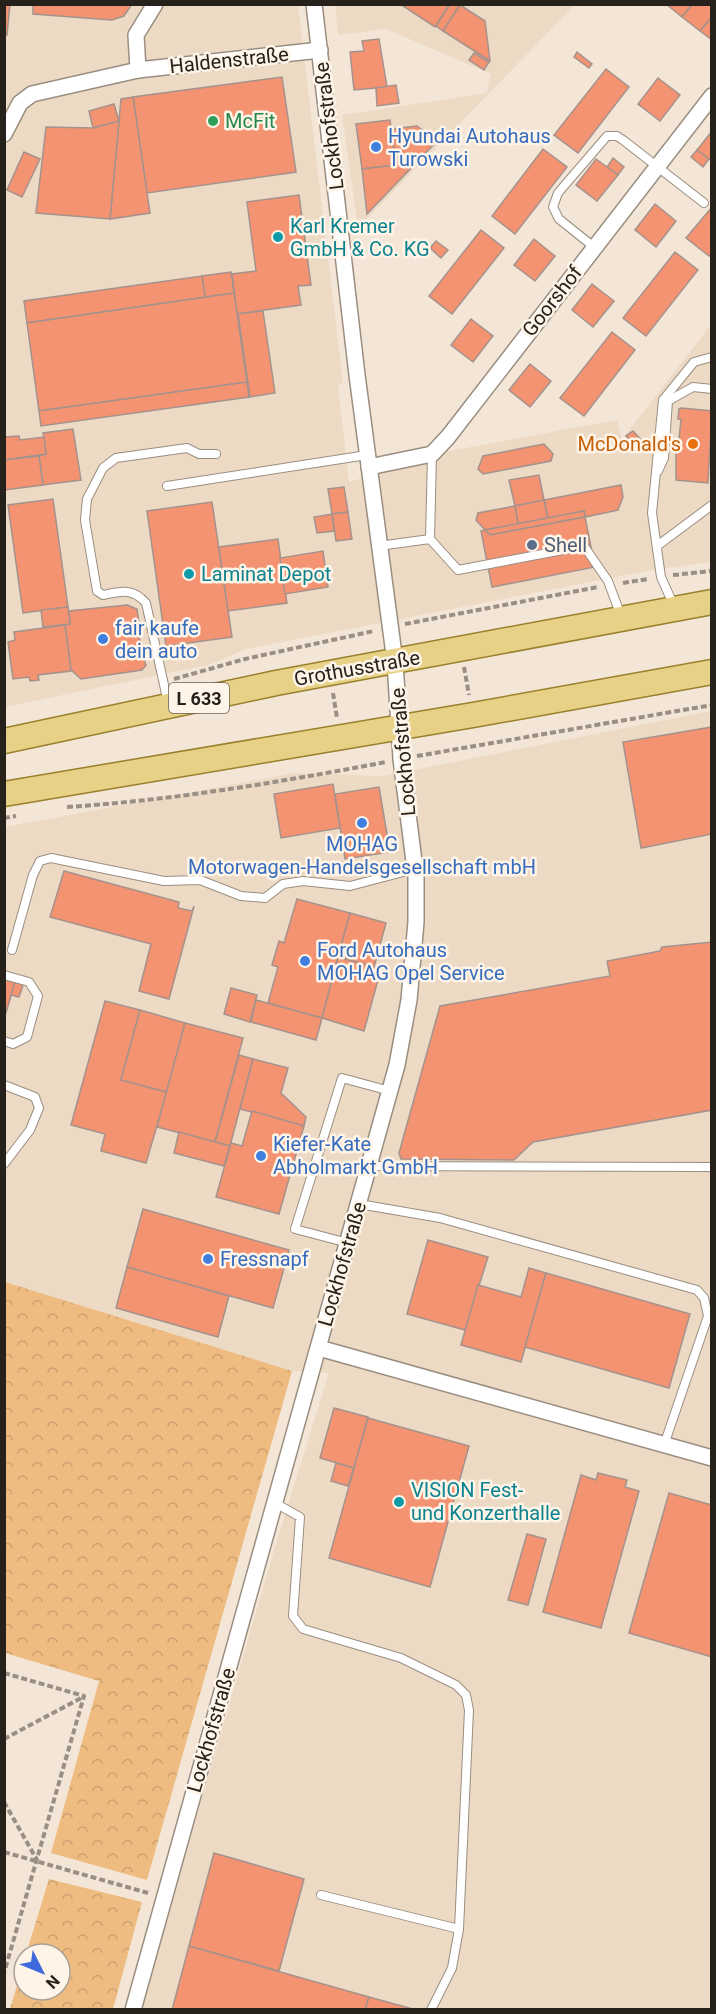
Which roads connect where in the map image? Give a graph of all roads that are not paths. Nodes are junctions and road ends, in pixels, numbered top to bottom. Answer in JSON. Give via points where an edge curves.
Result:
{"nodes":[{"id":1,"x":155,"y":4,"type":"edge"},
{"id":2,"x":314,"y":4,"type":"edge"},
{"id":3,"x":320,"y":50,"type":"junction"},
{"id":4,"x":138,"y":70,"type":"junction"},
{"id":5,"x":711,"y":96,"type":"edge"},
{"id":6,"x":4,"y":134,"type":"edge"},
{"id":7,"x":655,"y":166,"type":"junction"},
{"id":8,"x":704,"y":203,"type":"dead end"},
{"id":9,"x":594,"y":247,"type":"junction"},
{"id":10,"x":711,"y":357,"type":"edge"},
{"id":11,"x":711,"y":389,"type":"edge"},
{"id":12,"x":432,"y":453,"type":"junction"},
{"id":13,"x":216,"y":454,"type":"dead end"},
{"id":14,"x":368,"y":461,"type":"junction"},
{"id":15,"x":654,"y":480,"type":"junction"},
{"id":16,"x":167,"y":486,"type":"dead end"},
{"id":17,"x":711,"y":505,"type":"edge"},
{"id":18,"x":430,"y":539,"type":"junction"},
{"id":19,"x":379,"y":546,"type":"junction"},
{"id":20,"x":657,"y":546,"type":"junction"},
{"id":21,"x":711,"y":602,"type":"edge"},
{"id":22,"x":675,"y":610,"type":"junction"},
{"id":23,"x":622,"y":620,"type":"junction"},
{"id":24,"x":395,"y":662,"type":"junction"},
{"id":25,"x":711,"y":672,"type":"edge"},
{"id":26,"x":166,"y":693,"type":"junction"},
{"id":27,"x":399,"y":728,"type":"junction"},
{"id":28,"x":4,"y":741,"type":"edge"},
{"id":29,"x":4,"y":794,"type":"edge"},
{"id":30,"x":415,"y":869,"type":"junction"},
{"id":31,"x":12,"y":951,"type":"dead end"},
{"id":32,"x":4,"y":975,"type":"edge"},
{"id":33,"x":4,"y":1041,"type":"edge"},
{"id":34,"x":4,"y":1085,"type":"edge"},
{"id":35,"x":390,"y":1091,"type":"junction"},
{"id":36,"x":4,"y":1164,"type":"edge"},
{"id":37,"x":370,"y":1166,"type":"junction"},
{"id":38,"x":711,"y":1167,"type":"edge"},
{"id":39,"x":359,"y":1204,"type":"junction"},
{"id":40,"x":348,"y":1243,"type":"junction"},
{"id":41,"x":319,"y":1348,"type":"junction"},
{"id":42,"x":664,"y":1445,"type":"junction"},
{"id":43,"x":711,"y":1458,"type":"edge"},
{"id":44,"x":276,"y":1503,"type":"junction"},
{"id":45,"x":321,"y":1895,"type":"dead end"},
{"id":46,"x":459,"y":1929,"type":"junction"},
{"id":47,"x":133,"y":2010,"type":"edge"},
{"id":48,"x":431,"y":2010,"type":"edge"}],
"edges":[{"from":1,"to":4,"type":"street","via":[[136,35]]},
{"from":2,"to":3,"type":"street","name":"Lockhofstraße"},
{"from":3,"to":4,"type":"street","name":"Haldenstraße"},
{"from":3,"to":14,"type":"street","name":"Lockhofstraße"},
{"from":4,"to":6,"type":"street","name":"Haldenstraße","via":[[32,94],[20,103]]},
{"from":5,"to":7,"type":"street","name":"Goorshof"},
{"from":7,"to":8,"type":"lane"},
{"from":7,"to":9,"type":"street","name":"Goorshof"},
{"from":7,"to":9,"type":"lane","via":[[617,136],[607,136],[558,193],[552,207],[555,214]]},
{"from":9,"to":12,"type":"street","name":"Goorshof"},
{"from":10,"to":15,"type":"lane","via":[[694,362],[663,400]]},
{"from":11,"to":15,"type":"lane","via":[[693,387],[669,401],[664,458]]},
{"from":12,"to":14,"type":"street"},
{"from":12,"to":18,"type":"lane"},
{"from":13,"to":26,"type":"lane","via":[[199,454],[187,448],[116,458],[103,468],[87,499],[85,520],[97,591],[103,595],[127,590],[137,593],[146,603]]},
{"from":14,"to":16,"type":"lane"},
{"from":14,"to":19,"type":"street","name":"Lockhofstraße"},
{"from":15,"to":20,"type":"lane","via":[[652,513]]},
{"from":17,"to":20,"type":"lane"},
{"from":18,"to":19,"type":"lane"},
{"from":18,"to":23,"type":"lane","via":[[458,570],[584,546],[609,585]]},
{"from":19,"to":24,"type":"street","name":"Lockhofstraße"},
{"from":20,"to":22,"type":"lane","via":[[661,577]]},
{"from":21,"to":22,"type":"main road","name":"Grothusstraße","number":"L 633"},
{"from":22,"to":23,"type":"main road","name":"Grothusstraße","number":"L 633"},
{"from":23,"to":24,"type":"main road","name":"Grothusstraße","number":"L 633"},
{"from":24,"to":26,"type":"main road","name":"Grothusstraße","number":"L 633"},
{"from":24,"to":27,"type":"street","name":"Lockhofstraße"},
{"from":25,"to":27,"type":"main road"},
{"from":26,"to":28,"type":"main road","name":"Grothusstraße","number":"L 633"},
{"from":27,"to":29,"type":"main road"},
{"from":27,"to":30,"type":"street","name":"Lockhofstraße"},
{"from":30,"to":31,"type":"lane","via":[[350,886],[303,881],[283,884],[265,898],[241,896],[200,880],[164,881],[51,858],[40,861],[33,875]]},
{"from":30,"to":35,"type":"street","name":"Lockhofstraße","via":[[416,922],[409,1000]]},
{"from":32,"to":33,"type":"lane","via":[[29,982],[38,996],[27,1037],[13,1044]]},
{"from":34,"to":36,"type":"lane","via":[[35,1097],[39,1108],[30,1130]]},
{"from":35,"to":37,"type":"street","name":"Lockhofstraße"},
{"from":35,"to":40,"type":"lane","via":[[342,1078],[295,1229]]},
{"from":37,"to":38,"type":"lane"},
{"from":37,"to":39,"type":"street","name":"Lockhofstraße"},
{"from":39,"to":40,"type":"street","name":"Lockhofstraße"},
{"from":39,"to":42,"type":"lane","via":[[440,1218],[697,1290],[704,1298],[708,1316]]},
{"from":40,"to":41,"type":"street","name":"Lockhofstraße"},
{"from":41,"to":42,"type":"street","name":"Lockhofstraße"},
{"from":41,"to":44,"type":"street","name":"Lockhofstraße"},
{"from":42,"to":43,"type":"street","name":"Lockhofstraße"},
{"from":44,"to":46,"type":"lane","via":[[300,1517],[293,1616],[303,1629],[401,1658],[456,1685],[466,1695],[470,1710]]},
{"from":44,"to":47,"type":"street","name":"Lockhofstraße"},
{"from":45,"to":46,"type":"lane"},
{"from":46,"to":48,"type":"lane","via":[[452,1968]]}]}
